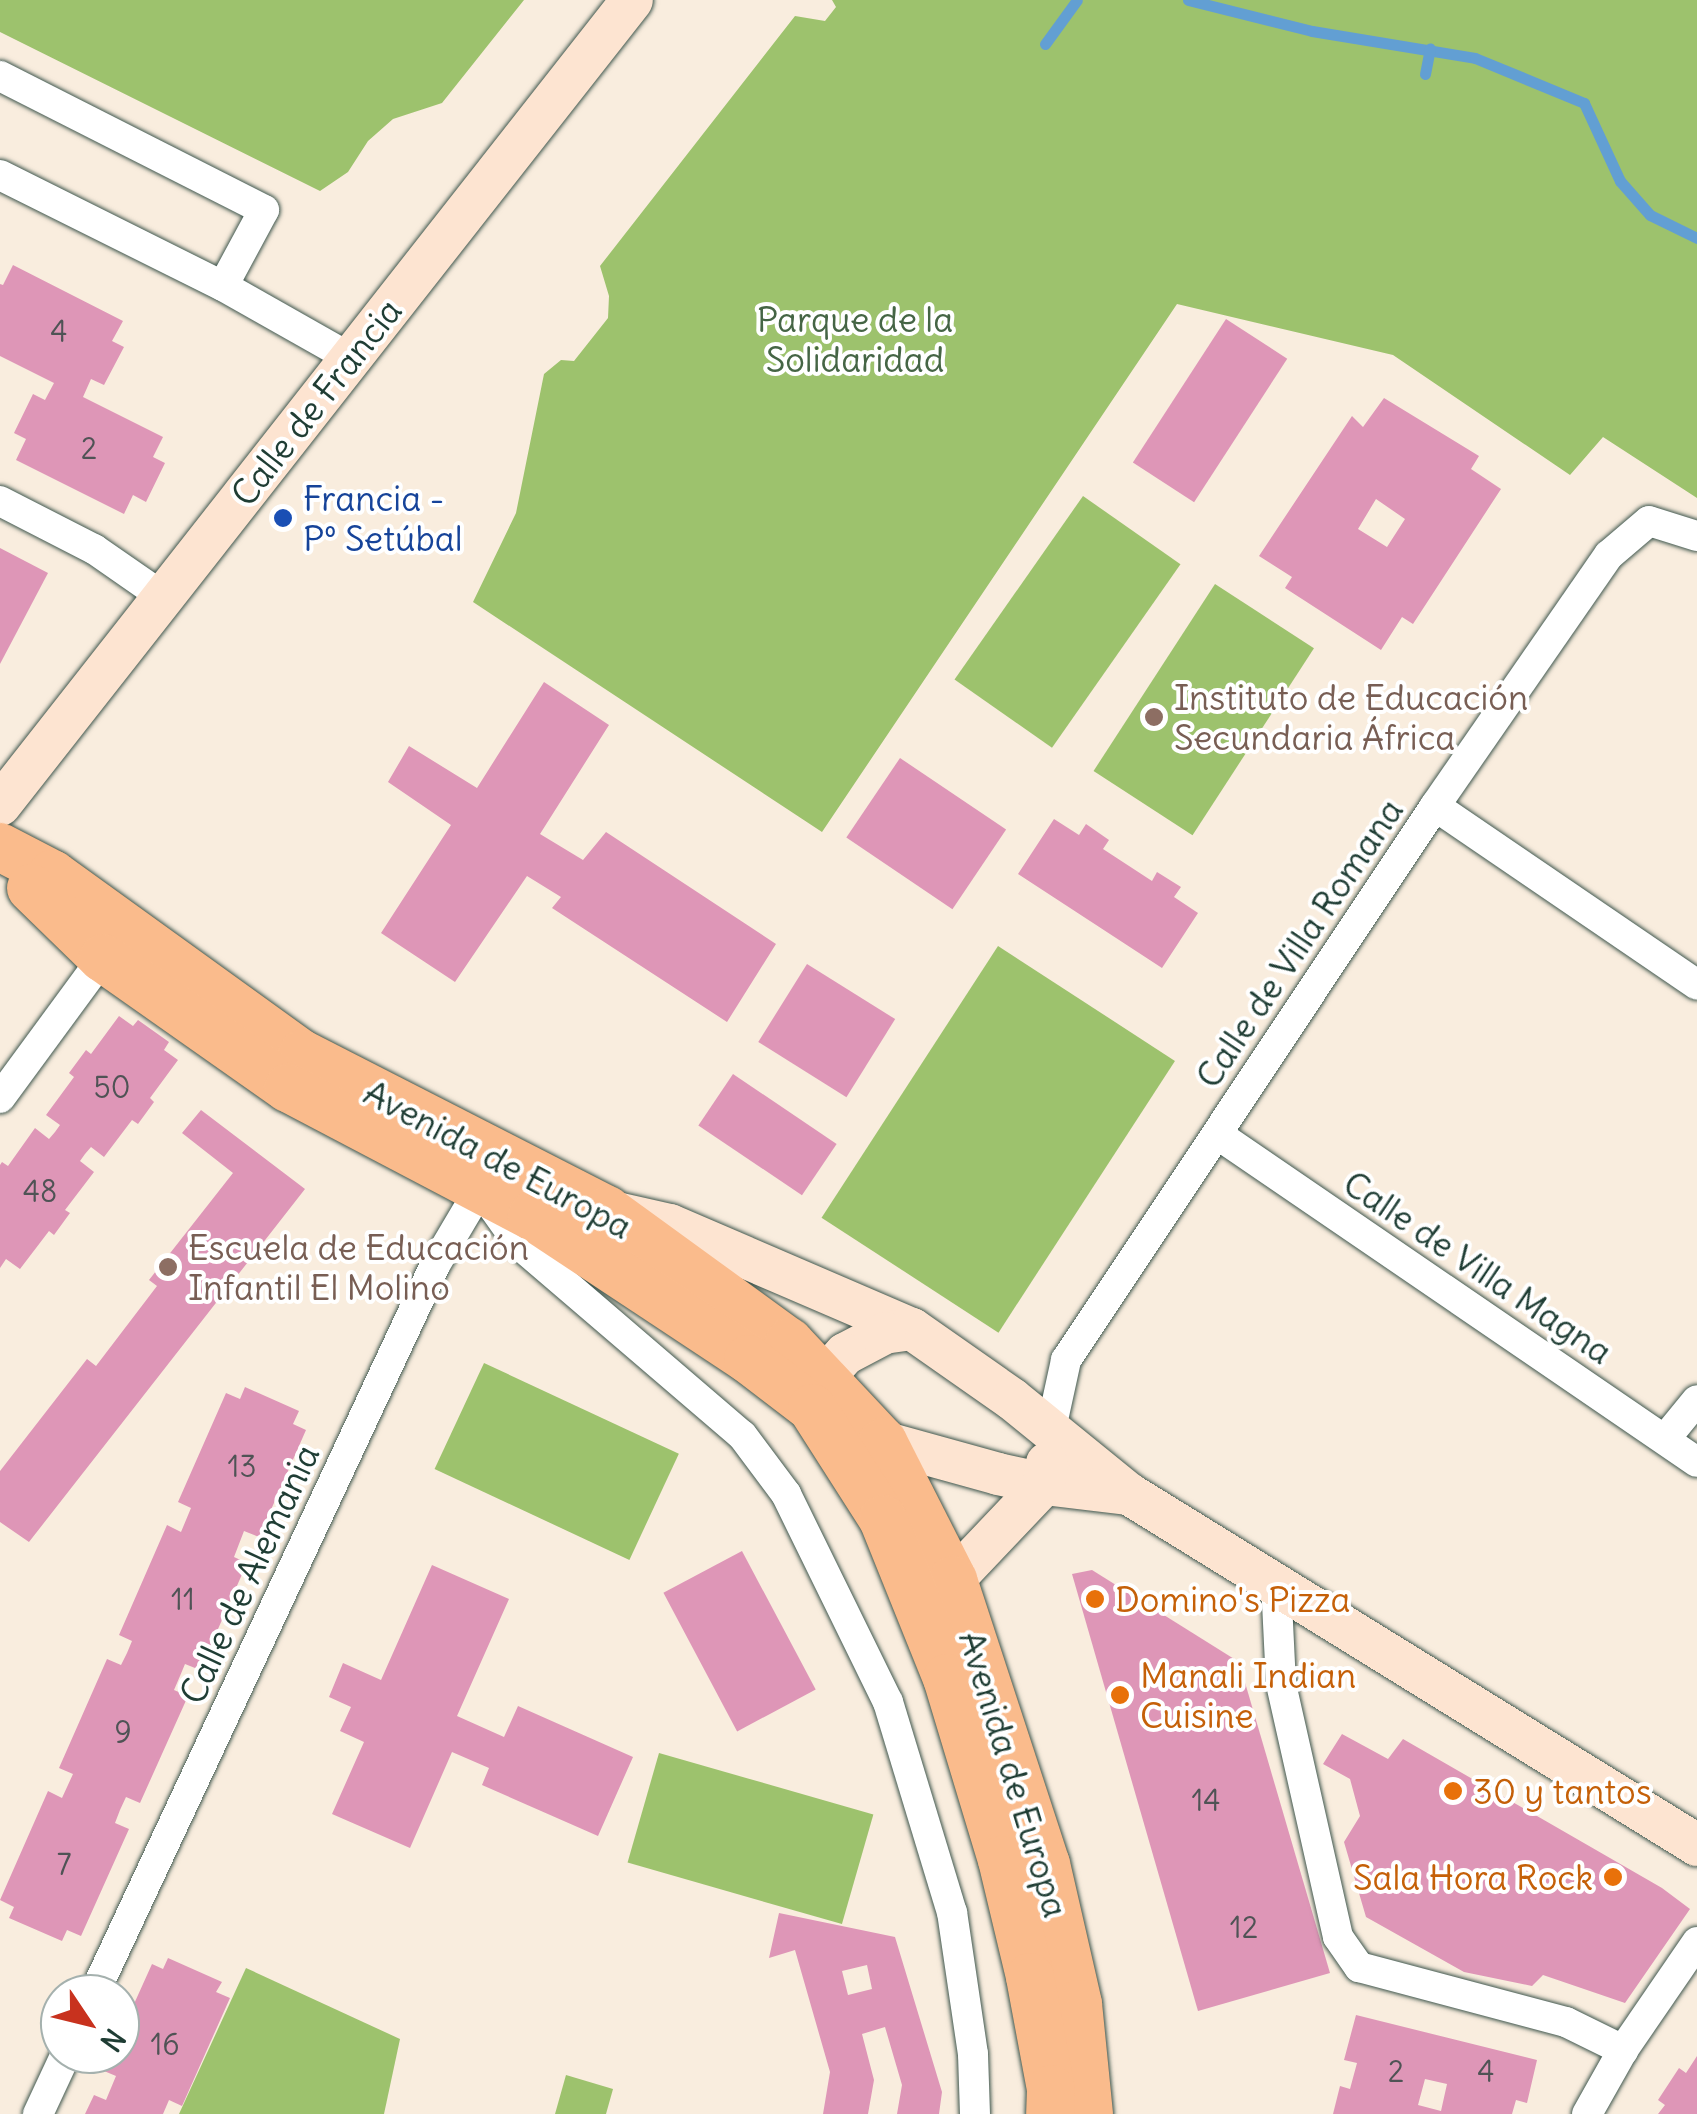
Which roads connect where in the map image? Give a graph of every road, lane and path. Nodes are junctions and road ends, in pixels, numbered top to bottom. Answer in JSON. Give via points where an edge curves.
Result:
{"nodes":[{"id":1,"x":632,"y":0,"type":"edge"},
{"id":2,"x":0,"y":76,"type":"edge"},
{"id":3,"x":0,"y":174,"type":"edge"},
{"id":4,"x":223,"y":286,"type":"junction"},
{"id":5,"x":352,"y":359,"type":"junction"},
{"id":6,"x":0,"y":501,"type":"edge"},
{"id":7,"x":1697,"y":536,"type":"edge"},
{"id":8,"x":163,"y":598,"type":"junction"},
{"id":9,"x":0,"y":805,"type":"edge"},
{"id":10,"x":1435,"y":806,"type":"junction"},
{"id":11,"x":0,"y":846,"type":"edge"},
{"id":12,"x":0,"y":857,"type":"edge"},
{"id":13,"x":103,"y":958,"type":"junction"},
{"id":14,"x":1697,"y":985,"type":"edge"},
{"id":15,"x":0,"y":1098,"type":"edge"},
{"id":16,"x":1217,"y":1134,"type":"junction"},
{"id":17,"x":480,"y":1189,"type":"junction"},
{"id":18,"x":607,"y":1210,"type":"junction"},
{"id":19,"x":912,"y":1329,"type":"junction"},
{"id":20,"x":819,"y":1392,"type":"junction"},
{"id":21,"x":1697,"y":1400,"type":"edge"},
{"id":22,"x":1051,"y":1428,"type":"junction"},
{"id":23,"x":1665,"y":1439,"type":"junction"},
{"id":24,"x":883,"y":1442,"type":"junction"},
{"id":25,"x":1697,"y":1462,"type":"edge"},
{"id":26,"x":1044,"y":1484,"type":"junction"},
{"id":27,"x":1128,"y":1494,"type":"junction"},
{"id":28,"x":953,"y":1580,"type":"junction"},
{"id":29,"x":1276,"y":1582,"type":"junction"},
{"id":30,"x":1697,"y":1845,"type":"edge"},
{"id":31,"x":1697,"y":1942,"type":"edge"},
{"id":32,"x":103,"y":1974,"type":"edge"},
{"id":33,"x":1623,"y":2050,"type":"junction"},
{"id":34,"x":57,"y":2074,"type":"edge"},
{"id":35,"x":38,"y":2114,"type":"edge"},
{"id":36,"x":975,"y":2114,"type":"edge"},
{"id":37,"x":1050,"y":2114,"type":"edge"},
{"id":38,"x":1088,"y":2114,"type":"edge"},
{"id":39,"x":1587,"y":2114,"type":"edge"}],
"edges":[{"from":1,"to":5,"type":"street","name":"Calle de Francia"},
{"from":2,"to":4,"type":"street","via":[[264,210]]},
{"from":3,"to":4,"type":"street"},
{"from":4,"to":5,"type":"street"},
{"from":5,"to":8,"type":"street","name":"Calle de Francia"},
{"from":6,"to":8,"type":"street","via":[[94,549]]},
{"from":7,"to":10,"type":"street","name":"Calle de Villa Romana","via":[[1649,520],[1609,555]]},
{"from":8,"to":9,"type":"street","name":"Calle de Francia"},
{"from":10,"to":14,"type":"street"},
{"from":10,"to":16,"type":"street","name":"Calle de Villa Romana"},
{"from":11,"to":18,"type":"main road","name":"Avenida de Europa","via":[[52,874],[302,1054]]},
{"from":12,"to":13,"type":"main road","name":"Avenida de Europa"},
{"from":13,"to":15,"type":"street"},
{"from":13,"to":17,"type":"main road","name":"Avenida de Europa","via":[[288,1088]]},
{"from":16,"to":22,"type":"street","name":"Calle de Villa Romana","via":[[1066,1360]]},
{"from":16,"to":23,"type":"street","name":"Calle de Villa Magna"},
{"from":17,"to":20,"type":"main road","name":"Avenida de Europa","via":[[748,1358]]},
{"from":17,"to":32,"type":"street","name":"Calle de Alemania","via":[[434,1265]]},
{"from":17,"to":36,"type":"street","name":"Avenida de Europa","via":[[520,1245],[742,1435],[786,1494],[888,1702],[906,1759],[952,1912]]},
{"from":18,"to":19,"type":"street","via":[[670,1225]]},
{"from":18,"to":20,"type":"main road","name":"Avenida de Europa","via":[[789,1342]]},
{"from":19,"to":20,"type":"street","via":[[859,1344]]},
{"from":19,"to":22,"type":"street"},
{"from":20,"to":24,"type":"main road","name":"Avenida de Europa"},
{"from":20,"to":37,"type":"main road","name":"Avenida de Europa","via":[[883,1518],[947,1678],[1030,1977],[1052,2089]]},
{"from":21,"to":23,"type":"street"},
{"from":22,"to":26,"type":"street"},
{"from":22,"to":27,"type":"street"},
{"from":23,"to":25,"type":"street","name":"Calle de Villa Magna"},
{"from":24,"to":26,"type":"street"},
{"from":24,"to":28,"type":"main road","name":"Avenida de Europa"},
{"from":26,"to":27,"type":"street"},
{"from":26,"to":28,"type":"street"},
{"from":27,"to":29,"type":"street"},
{"from":28,"to":38,"type":"main road","name":"Avenida de Europa","via":[[1046,1864],[1078,2004]]},
{"from":29,"to":30,"type":"street"},
{"from":29,"to":33,"type":"street","via":[[1281,1684],[1338,1937],[1359,1967],[1566,2022]]},
{"from":31,"to":33,"type":"street"},
{"from":33,"to":39,"type":"street"},
{"from":34,"to":35,"type":"street"}]}
